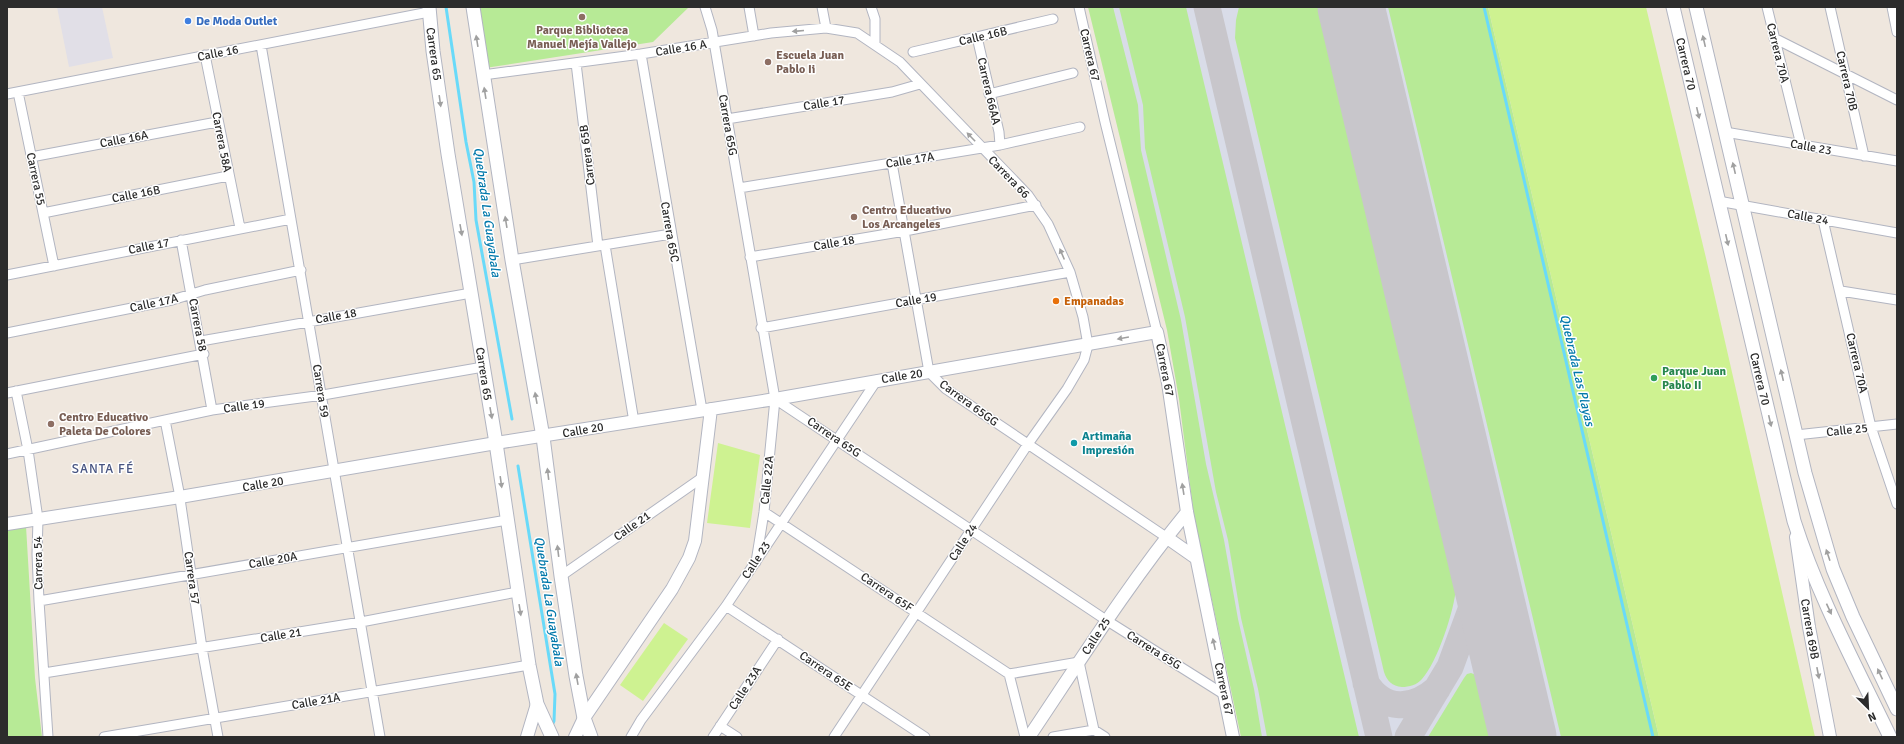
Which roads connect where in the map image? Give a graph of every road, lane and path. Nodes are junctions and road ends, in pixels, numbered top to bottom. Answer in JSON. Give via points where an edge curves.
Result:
{"nodes":[{"id":1,"x":473,"y":7,"type":"edge"},
{"id":2,"x":705,"y":7,"type":"edge"},
{"id":3,"x":749,"y":7,"type":"edge"},
{"id":4,"x":822,"y":7,"type":"edge"},
{"id":5,"x":871,"y":7,"type":"edge"},
{"id":6,"x":1079,"y":7,"type":"edge"},
{"id":7,"x":1673,"y":7,"type":"edge"},
{"id":8,"x":1696,"y":7,"type":"edge"},
{"id":9,"x":1767,"y":7,"type":"edge"},
{"id":10,"x":1830,"y":7,"type":"edge"},
{"id":11,"x":1892,"y":7,"type":"edge"},
{"id":12,"x":429,"y":10,"type":"edge"},
{"id":13,"x":1053,"y":19,"type":"dead end"},
{"id":14,"x":826,"y":28,"type":"junction"},
{"id":15,"x":1897,"y":32,"type":"edge"},
{"id":16,"x":754,"y":36,"type":"junction"},
{"id":17,"x":977,"y":37,"type":"junction"},
{"id":18,"x":1774,"y":38,"type":"junction"},
{"id":19,"x":714,"y":42,"type":"junction"},
{"id":20,"x":875,"y":44,"type":"junction"},
{"id":21,"x":261,"y":45,"type":"junction"},
{"id":22,"x":913,"y":52,"type":"dead end"},
{"id":23,"x":640,"y":54,"type":"junction"},
{"id":24,"x":206,"y":55,"type":"junction"},
{"id":25,"x":576,"y":63,"type":"junction"},
{"id":26,"x":1073,"y":73,"type":"dead end"},
{"id":27,"x":1845,"y":74,"type":"junction"},
{"id":28,"x":483,"y":75,"type":"junction"},
{"id":29,"x":920,"y":84,"type":"junction"},
{"id":30,"x":18,"y":92,"type":"junction"},
{"id":31,"x":7,"y":94,"type":"edge"},
{"id":32,"x":989,"y":94,"type":"junction"},
{"id":33,"x":1897,"y":100,"type":"edge"},
{"id":34,"x":727,"y":119,"type":"junction"},
{"id":35,"x":217,"y":122,"type":"junction"},
{"id":36,"x":1080,"y":127,"type":"dead end"},
{"id":37,"x":1725,"y":132,"type":"junction"},
{"id":38,"x":1000,"y":145,"type":"junction"},
{"id":39,"x":1801,"y":145,"type":"junction"},
{"id":40,"x":982,"y":148,"type":"junction"},
{"id":41,"x":1864,"y":156,"type":"junction"},
{"id":42,"x":31,"y":157,"type":"junction"},
{"id":43,"x":1897,"y":161,"type":"edge"},
{"id":44,"x":892,"y":163,"type":"junction"},
{"id":45,"x":228,"y":176,"type":"junction"},
{"id":46,"x":739,"y":188,"type":"junction"},
{"id":47,"x":1718,"y":201,"type":"junction"},
{"id":48,"x":1036,"y":205,"type":"junction"},
{"id":49,"x":1742,"y":206,"type":"junction"},
{"id":50,"x":43,"y":213,"type":"junction"},
{"id":51,"x":291,"y":219,"type":"junction"},
{"id":52,"x":1823,"y":220,"type":"junction"},
{"id":53,"x":240,"y":228,"type":"junction"},
{"id":54,"x":904,"y":231,"type":"junction"},
{"id":55,"x":1897,"y":233,"type":"edge"},
{"id":56,"x":671,"y":234,"type":"junction"},
{"id":57,"x":181,"y":240,"type":"junction"},
{"id":58,"x":601,"y":245,"type":"junction"},
{"id":59,"x":750,"y":257,"type":"junction"},
{"id":60,"x":512,"y":260,"type":"junction"},
{"id":61,"x":54,"y":266,"type":"junction"},
{"id":62,"x":301,"y":270,"type":"junction"},
{"id":63,"x":1070,"y":272,"type":"junction"},
{"id":64,"x":7,"y":275,"type":"edge"},
{"id":65,"x":1841,"y":291,"type":"junction"},
{"id":66,"x":472,"y":292,"type":"junction"},
{"id":67,"x":192,"y":294,"type":"junction"},
{"id":68,"x":917,"y":300,"type":"junction"},
{"id":69,"x":1897,"y":300,"type":"edge"},
{"id":70,"x":310,"y":321,"type":"junction"},
{"id":71,"x":761,"y":328,"type":"junction"},
{"id":72,"x":1157,"y":332,"type":"junction"},
{"id":73,"x":7,"y":333,"type":"edge"},
{"id":74,"x":201,"y":341,"type":"junction"},
{"id":75,"x":1088,"y":345,"type":"junction"},
{"id":76,"x":204,"y":354,"type":"junction"},
{"id":77,"x":483,"y":367,"type":"junction"},
{"id":78,"x":929,"y":372,"type":"junction"},
{"id":79,"x":877,"y":380,"type":"junction"},
{"id":80,"x":11,"y":392,"type":"edge"},
{"id":81,"x":323,"y":395,"type":"junction"},
{"id":82,"x":775,"y":399,"type":"junction"},
{"id":83,"x":706,"y":409,"type":"junction"},
{"id":84,"x":212,"y":410,"type":"junction"},
{"id":85,"x":165,"y":420,"type":"junction"},
{"id":86,"x":634,"y":422,"type":"junction"},
{"id":87,"x":1897,"y":424,"type":"edge"},
{"id":88,"x":1871,"y":427,"type":"junction"},
{"id":89,"x":1796,"y":435,"type":"junction"},
{"id":90,"x":543,"y":437,"type":"junction"},
{"id":91,"x":837,"y":440,"type":"junction"},
{"id":92,"x":496,"y":443,"type":"junction"},
{"id":93,"x":1028,"y":444,"type":"junction"},
{"id":94,"x":28,"y":450,"type":"junction"},
{"id":95,"x":7,"y":454,"type":"edge"},
{"id":96,"x":334,"y":472,"type":"junction"},
{"id":97,"x":703,"y":477,"type":"junction"},
{"id":98,"x":180,"y":498,"type":"junction"},
{"id":99,"x":1897,"y":504,"type":"edge"},
{"id":100,"x":764,"y":512,"type":"junction"},
{"id":101,"x":1187,"y":512,"type":"junction"},
{"id":102,"x":38,"y":519,"type":"junction"},
{"id":103,"x":507,"y":520,"type":"junction"},
{"id":104,"x":1794,"y":521,"type":"junction"},
{"id":105,"x":781,"y":522,"type":"junction"},
{"id":106,"x":7,"y":524,"type":"edge"},
{"id":107,"x":971,"y":529,"type":"junction"},
{"id":108,"x":1166,"y":537,"type":"junction"},
{"id":109,"x":347,"y":548,"type":"junction"},
{"id":110,"x":1196,"y":558,"type":"junction"},
{"id":111,"x":756,"y":562,"type":"junction"},
{"id":112,"x":192,"y":574,"type":"junction"},
{"id":113,"x":561,"y":576,"type":"junction"},
{"id":114,"x":517,"y":592,"type":"junction"},
{"id":115,"x":39,"y":601,"type":"junction"},
{"id":116,"x":726,"y":606,"type":"junction"},
{"id":117,"x":917,"y":612,"type":"junction"},
{"id":118,"x":1106,"y":620,"type":"junction"},
{"id":119,"x":361,"y":622,"type":"junction"},
{"id":120,"x":778,"y":639,"type":"junction"},
{"id":121,"x":202,"y":648,"type":"junction"},
{"id":122,"x":1079,"y":662,"type":"junction"},
{"id":123,"x":529,"y":665,"type":"junction"},
{"id":124,"x":44,"y":673,"type":"junction"},
{"id":125,"x":1009,"y":674,"type":"junction"},
{"id":126,"x":372,"y":692,"type":"junction"},
{"id":127,"x":861,"y":695,"type":"junction"},
{"id":128,"x":1226,"y":695,"type":"junction"},
{"id":129,"x":536,"y":704,"type":"junction"},
{"id":130,"x":1897,"y":709,"type":"edge"},
{"id":131,"x":215,"y":718,"type":"junction"},
{"id":132,"x":584,"y":718,"type":"junction"},
{"id":133,"x":720,"y":726,"type":"junction"},
{"id":134,"x":1094,"y":730,"type":"junction"},
{"id":135,"x":48,"y":737,"type":"edge"},
{"id":136,"x":104,"y":737,"type":"edge"},
{"id":137,"x":218,"y":737,"type":"edge"},
{"id":138,"x":380,"y":737,"type":"edge"},
{"id":139,"x":527,"y":737,"type":"edge"},
{"id":140,"x":552,"y":737,"type":"edge"},
{"id":141,"x":575,"y":737,"type":"edge"},
{"id":142,"x":591,"y":737,"type":"edge"},
{"id":143,"x":631,"y":737,"type":"edge"},
{"id":144,"x":713,"y":737,"type":"edge"},
{"id":145,"x":737,"y":737,"type":"edge"},
{"id":146,"x":834,"y":737,"type":"edge"},
{"id":147,"x":925,"y":737,"type":"edge"},
{"id":148,"x":1025,"y":737,"type":"edge"},
{"id":149,"x":1029,"y":737,"type":"edge"},
{"id":150,"x":1054,"y":737,"type":"edge"},
{"id":151,"x":1105,"y":737,"type":"edge"},
{"id":152,"x":1233,"y":737,"type":"edge"},
{"id":153,"x":1830,"y":737,"type":"edge"},
{"id":154,"x":1890,"y":737,"type":"edge"}],
"edges":[{"from":28,"to":1,"type":"main road","one_way":true},
{"from":2,"to":19,"type":"street","name":"Carrera 65G"},
{"from":3,"to":16,"type":"street"},
{"from":4,"to":14,"type":"street"},
{"from":5,"to":20,"type":"street","via":[[875,19]]},
{"from":6,"to":72,"type":"street","name":"Carrera 67"},
{"from":7,"to":47,"type":"main road","name":"Carrera 70","one_way":true},
{"from":37,"to":8,"type":"main road","name":"Carrera 70","one_way":true},
{"from":9,"to":18,"type":"street","name":"Carrera 70A"},
{"from":10,"to":27,"type":"street","name":"Carrera 70B"},
{"from":11,"to":15,"type":"street"},
{"from":12,"to":21,"type":"street","name":"Calle 16"},
{"from":12,"to":66,"type":"main road","name":"Carrera 65","one_way":true,"via":[[448,154]]},
{"from":13,"to":17,"type":"street","name":"Calle 16B"},
{"from":14,"to":16,"type":"street","name":"Calle 16 A","one_way":true},
{"from":14,"to":20,"type":"street","name":"Calle 16 A","via":[[857,33]]},
{"from":16,"to":19,"type":"street","name":"Calle 16 A"},
{"from":17,"to":22,"type":"street","name":"Calle 16B"},
{"from":17,"to":32,"type":"street","name":"Carrera 66AA"},
{"from":18,"to":27,"type":"street"},
{"from":18,"to":39,"type":"street","name":"Carrera 70A"},
{"from":19,"to":23,"type":"street","name":"Calle 16 A"},
{"from":19,"to":34,"type":"street","name":"Carrera 65G"},
{"from":20,"to":29,"type":"street","name":"Carrera 66","via":[[900,62]]},
{"from":21,"to":24,"type":"street","name":"Calle 16"},
{"from":21,"to":51,"type":"street","name":"Carrera 59"},
{"from":23,"to":25,"type":"street","name":"Calle 16 A"},
{"from":23,"to":56,"type":"street","name":"Carrera 65C"},
{"from":24,"to":30,"type":"street","name":"Calle 16"},
{"from":24,"to":35,"type":"street","name":"Carrera 58A"},
{"from":25,"to":28,"type":"street","name":"Calle 16 A"},
{"from":25,"to":58,"type":"street","name":"Carrera 65B"},
{"from":26,"to":32,"type":"street"},
{"from":27,"to":33,"type":"street"},
{"from":27,"to":41,"type":"street","name":"Carrera 70B"},
{"from":60,"to":28,"type":"main road","one_way":true},
{"from":29,"to":34,"type":"street","name":"Calle 17","via":[[892,92]]},
{"from":40,"to":29,"type":"street","name":"Carrera 66","one_way":true},
{"from":30,"to":31,"type":"street","name":"Calle 16"},
{"from":30,"to":42,"type":"street","name":"Carrera 55"},
{"from":32,"to":38,"type":"street","name":"Carrera 66AA"},
{"from":34,"to":46,"type":"street","name":"Carrera 65G"},
{"from":35,"to":42,"type":"street","name":"Calle 16A"},
{"from":35,"to":45,"type":"street","name":"Carrera 58A"},
{"from":36,"to":38,"type":"street","name":"Calle 17A"},
{"from":37,"to":39,"type":"street","name":"Calle 23"},
{"from":49,"to":37,"type":"main road","name":"Carrera 70","one_way":true},
{"from":38,"to":40,"type":"street","name":"Calle 17A"},
{"from":39,"to":41,"type":"street","name":"Calle 23"},
{"from":40,"to":44,"type":"street","name":"Calle 17A"},
{"from":40,"to":48,"type":"street","name":"Carrera 66"},
{"from":41,"to":43,"type":"street","name":"Calle 23"},
{"from":42,"to":50,"type":"street","name":"Carrera 55"},
{"from":44,"to":46,"type":"street","name":"Calle 17A"},
{"from":44,"to":54,"type":"street","name":"Carrera 65GG"},
{"from":45,"to":50,"type":"street","name":"Calle 16B"},
{"from":45,"to":53,"type":"street","name":"Carrera 58A"},
{"from":46,"to":59,"type":"street","name":"Carrera 65G"},
{"from":47,"to":49,"type":"street","name":"Calle 24"},
{"from":47,"to":104,"type":"main road","name":"Carrera 70","one_way":true},
{"from":48,"to":54,"type":"street","name":"Calle 18"},
{"from":63,"to":48,"type":"street","name":"Carrera 66","one_way":true,"via":[[1060,247]]},
{"from":49,"to":52,"type":"street","name":"Calle 24"},
{"from":89,"to":49,"type":"main road","name":"Carrera 70","one_way":true},
{"from":50,"to":61,"type":"street","name":"Carrera 55"},
{"from":51,"to":53,"type":"street","name":"Calle 17"},
{"from":51,"to":62,"type":"street","name":"Carrera 59"},
{"from":52,"to":55,"type":"street","name":"Calle 24"},
{"from":52,"to":65,"type":"street","name":"Carrera 70A"},
{"from":53,"to":57,"type":"street","name":"Calle 17"},
{"from":54,"to":59,"type":"street","name":"Calle 18"},
{"from":54,"to":68,"type":"street","name":"Carrera 65GG"},
{"from":56,"to":58,"type":"street"},
{"from":56,"to":83,"type":"street","name":"Carrera 65C"},
{"from":57,"to":61,"type":"street","name":"Calle 17"},
{"from":57,"to":67,"type":"street","name":"Carrera 58"},
{"from":58,"to":60,"type":"street"},
{"from":58,"to":86,"type":"street","name":"Carrera 65B"},
{"from":59,"to":71,"type":"street","name":"Carrera 65G"},
{"from":90,"to":60,"type":"main road","one_way":true},
{"from":61,"to":64,"type":"street","name":"Calle 17"},
{"from":62,"to":67,"type":"street","name":"Calle 17A"},
{"from":62,"to":70,"type":"street","name":"Carrera 59"},
{"from":63,"to":68,"type":"street","name":"Calle 19"},
{"from":63,"to":75,"type":"street","name":"Carrera 66"},
{"from":65,"to":69,"type":"street"},
{"from":65,"to":88,"type":"street","name":"Carrera 70A"},
{"from":66,"to":70,"type":"street","name":"Calle 18"},
{"from":66,"to":77,"type":"main road","name":"Carrera 65"},
{"from":67,"to":73,"type":"street","name":"Calle 17A"},
{"from":67,"to":74,"type":"street","name":"Carrera 58"},
{"from":68,"to":71,"type":"street","name":"Calle 19"},
{"from":68,"to":78,"type":"street","name":"Carrera 65GG"},
{"from":70,"to":74,"type":"street","name":"Calle 18"},
{"from":70,"to":81,"type":"street","name":"Carrera 59"},
{"from":71,"to":82,"type":"street","name":"Carrera 65G"},
{"from":72,"to":75,"type":"street","name":"Calle 20","one_way":true},
{"from":101,"to":72,"type":"street","name":"Carrera 67","one_way":true,"via":[[1168,383]]},
{"from":74,"to":76,"type":"street","name":"Carrera 58"},
{"from":75,"to":78,"type":"street","name":"Calle 20"},
{"from":75,"to":93,"type":"street","name":"Calle 24","via":[[1084,360]]},
{"from":76,"to":80,"type":"street"},
{"from":76,"to":84,"type":"street","name":"Carrera 58"},
{"from":77,"to":81,"type":"street","name":"Calle 19"},
{"from":77,"to":92,"type":"main road","name":"Carrera 65","one_way":true},
{"from":78,"to":79,"type":"street","name":"Calle 20"},
{"from":78,"to":93,"type":"street","name":"Carrera 65GG","via":[[946,389]]},
{"from":79,"to":82,"type":"street","name":"Calle 20"},
{"from":79,"to":91,"type":"street","name":"Calle 23"},
{"from":80,"to":94,"type":"street","name":"Carrera 54"},
{"from":81,"to":84,"type":"street","name":"Calle 19"},
{"from":81,"to":96,"type":"street","name":"Carrera 59"},
{"from":82,"to":83,"type":"street","name":"Calle 20"},
{"from":82,"to":91,"type":"street","name":"Carrera 65G"},
{"from":82,"to":100,"type":"street","name":"Calle 22A"},
{"from":83,"to":86,"type":"street","name":"Calle 20"},
{"from":83,"to":97,"type":"street"},
{"from":84,"to":85,"type":"street","name":"Calle 19"},
{"from":85,"to":94,"type":"street","name":"Calle 19"},
{"from":85,"to":98,"type":"street","name":"Carrera 57"},
{"from":86,"to":90,"type":"street","name":"Calle 20"},
{"from":87,"to":88,"type":"street","name":"Calle 25"},
{"from":88,"to":89,"type":"street","name":"Calle 25"},
{"from":88,"to":99,"type":"street","name":"Carrera 70A"},
{"from":130,"to":89,"type":"main road","name":"Carrera 70","one_way":true,"via":[[1833,569]]},
{"from":90,"to":92,"type":"street","name":"Calle 20"},
{"from":113,"to":90,"type":"main road","one_way":true},
{"from":91,"to":105,"type":"street","name":"Calle 23"},
{"from":91,"to":107,"type":"street","name":"Carrera 65G"},
{"from":92,"to":96,"type":"street","name":"Calle 20"},
{"from":92,"to":103,"type":"main road","name":"Carrera 65","one_way":true},
{"from":93,"to":107,"type":"street","name":"Calle 24"},
{"from":93,"to":108,"type":"street","name":"Carrera 65GG"},
{"from":94,"to":95,"type":"street","name":"Calle 19"},
{"from":94,"to":102,"type":"street","name":"Carrera 54"},
{"from":96,"to":98,"type":"street","name":"Calle 20"},
{"from":96,"to":109,"type":"street","name":"Carrera 59"},
{"from":97,"to":113,"type":"street","name":"Calle 21"},
{"from":97,"to":132,"type":"street","via":[[695,541],[689,558],[672,589]]},
{"from":98,"to":102,"type":"street","name":"Calle 20"},
{"from":98,"to":112,"type":"street","name":"Carrera 57"},
{"from":100,"to":105,"type":"street","name":"Carrera 65F"},
{"from":100,"to":111,"type":"street","name":"Calle 22A"},
{"from":101,"to":108,"type":"street","name":"Calle 25"},
{"from":101,"to":110,"type":"street","name":"Carrera 67"},
{"from":102,"to":106,"type":"street","name":"Calle 20"},
{"from":102,"to":115,"type":"street","name":"Carrera 54","via":[[36,554]]},
{"from":103,"to":109,"type":"street","name":"Calle 20A"},
{"from":103,"to":114,"type":"main road","name":"Carrera 65"},
{"from":104,"to":153,"type":"street","name":"Carrera 69B","one_way":true,"via":[[1809,627]]},
{"from":104,"to":154,"type":"main road","name":"Carrera 70","one_way":true,"via":[[1826,603]]},
{"from":105,"to":111,"type":"street","name":"Calle 23"},
{"from":105,"to":117,"type":"street","name":"Carrera 65F"},
{"from":107,"to":117,"type":"street","name":"Calle 24"},
{"from":107,"to":118,"type":"street","name":"Carrera 65G"},
{"from":108,"to":110,"type":"street"},
{"from":108,"to":118,"type":"street","name":"Calle 25"},
{"from":109,"to":112,"type":"street","name":"Calle 20A"},
{"from":109,"to":119,"type":"street","name":"Carrera 59"},
{"from":128,"to":110,"type":"street","name":"Carrera 67","one_way":true},
{"from":111,"to":116,"type":"street","name":"Calle 23"},
{"from":112,"to":115,"type":"street","name":"Calle 20A"},
{"from":112,"to":121,"type":"street","name":"Carrera 57"},
{"from":132,"to":113,"type":"main road","one_way":true},
{"from":114,"to":119,"type":"street","name":"Calle 21"},
{"from":114,"to":123,"type":"main road","name":"Carrera 65","one_way":true},
{"from":115,"to":124,"type":"street","name":"Carrera 54"},
{"from":116,"to":120,"type":"street","name":"Carrera 65E"},
{"from":116,"to":143,"type":"street","name":"Calle 23"},
{"from":117,"to":125,"type":"street","name":"Carrera 65F"},
{"from":117,"to":127,"type":"street","name":"Calle 24"},
{"from":118,"to":122,"type":"street","name":"Calle 25"},
{"from":118,"to":128,"type":"street","name":"Carrera 65G"},
{"from":119,"to":121,"type":"street","name":"Calle 21"},
{"from":119,"to":126,"type":"street","name":"Carrera 59"},
{"from":120,"to":127,"type":"street","name":"Carrera 65E"},
{"from":120,"to":133,"type":"street","name":"Calle 23A"},
{"from":121,"to":124,"type":"street","name":"Calle 21"},
{"from":121,"to":131,"type":"street","name":"Carrera 57"},
{"from":122,"to":125,"type":"street"},
{"from":122,"to":134,"type":"street"},
{"from":122,"to":149,"type":"street","name":"Calle 25"},
{"from":123,"to":126,"type":"street","name":"Calle 21A"},
{"from":123,"to":129,"type":"main road","name":"Carrera 65"},
{"from":124,"to":135,"type":"street","name":"Carrera 54"},
{"from":125,"to":148,"type":"street"},
{"from":126,"to":131,"type":"street","name":"Calle 21A"},
{"from":126,"to":138,"type":"street","name":"Carrera 59"},
{"from":127,"to":146,"type":"street","name":"Calle 24"},
{"from":127,"to":147,"type":"street","name":"Carrera 65E"},
{"from":128,"to":152,"type":"street","name":"Carrera 67"},
{"from":129,"to":139,"type":"street"},
{"from":129,"to":140,"type":"main road","name":"Carrera 65"},
{"from":131,"to":136,"type":"street","name":"Calle 21A"},
{"from":131,"to":137,"type":"street","name":"Carrera 57"},
{"from":132,"to":141,"type":"street"},
{"from":132,"to":142,"type":"main road"},
{"from":133,"to":144,"type":"street","name":"Calle 23A"},
{"from":133,"to":145,"type":"street"},
{"from":134,"to":150,"type":"street"},
{"from":134,"to":151,"type":"street"}]}
